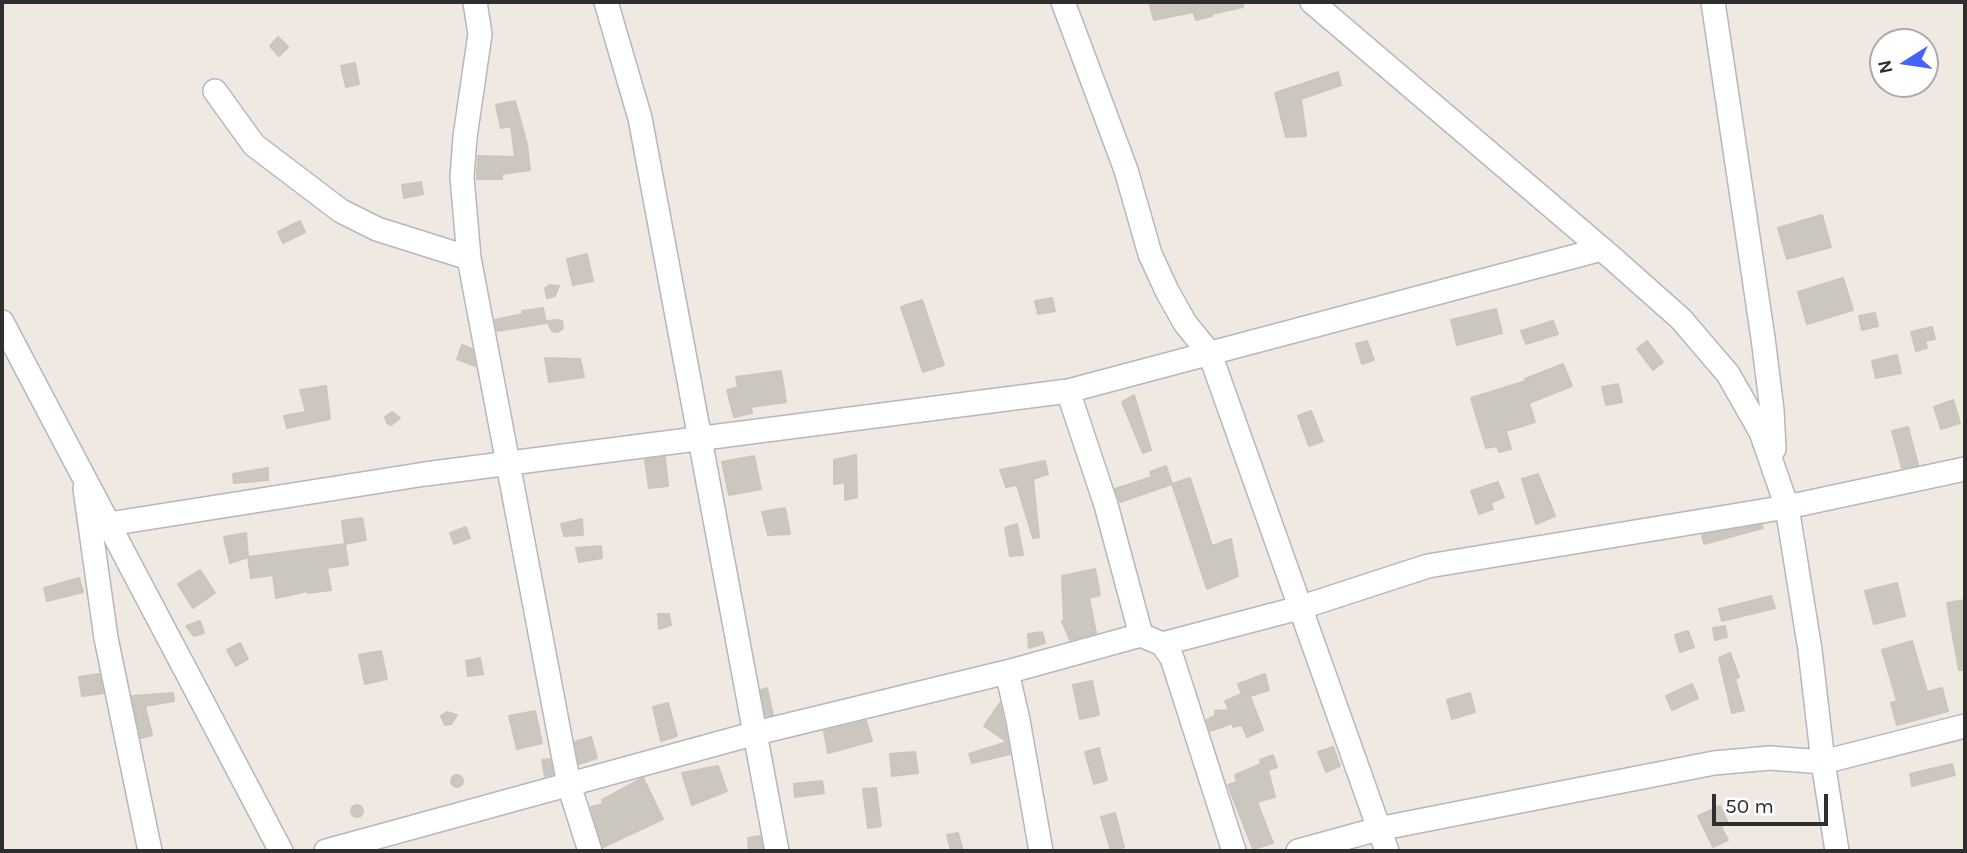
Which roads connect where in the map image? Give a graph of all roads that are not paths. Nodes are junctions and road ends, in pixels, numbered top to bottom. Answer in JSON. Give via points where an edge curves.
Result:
{"nodes":[{"id":1,"x":475,"y":2,"type":"edge"},
{"id":2,"x":606,"y":2,"type":"edge"},
{"id":3,"x":1063,"y":2,"type":"edge"},
{"id":4,"x":1312,"y":2,"type":"edge"},
{"id":5,"x":1713,"y":2,"type":"edge"},
{"id":6,"x":215,"y":91,"type":"dead end"},
{"id":7,"x":1602,"y":249,"type":"junction"},
{"id":8,"x":469,"y":258,"type":"junction"},
{"id":9,"x":2,"y":322,"type":"edge"},
{"id":10,"x":1210,"y":354,"type":"junction"},
{"id":11,"x":1068,"y":391,"type":"junction"},
{"id":12,"x":701,"y":439,"type":"junction"},
{"id":13,"x":507,"y":464,"type":"junction"},
{"id":14,"x":1965,"y":469,"type":"edge"},
{"id":15,"x":1774,"y":470,"type":"junction"},
{"id":16,"x":83,"y":473,"type":"junction"},
{"id":17,"x":1787,"y":507,"type":"junction"},
{"id":18,"x":109,"y":524,"type":"junction"},
{"id":19,"x":1300,"y":608,"type":"junction"},
{"id":20,"x":1151,"y":639,"type":"junction"},
{"id":21,"x":1007,"y":672,"type":"junction"},
{"id":22,"x":1965,"y":726,"type":"edge"},
{"id":23,"x":756,"y":733,"type":"junction"},
{"id":24,"x":1823,"y":762,"type":"junction"},
{"id":25,"x":569,"y":785,"type":"junction"},
{"id":26,"x":1378,"y":829,"type":"junction"},
{"id":27,"x":150,"y":851,"type":"edge"},
{"id":28,"x":281,"y":851,"type":"edge"},
{"id":29,"x":326,"y":851,"type":"edge"},
{"id":30,"x":590,"y":851,"type":"edge"},
{"id":31,"x":777,"y":851,"type":"edge"},
{"id":32,"x":1041,"y":851,"type":"edge"},
{"id":33,"x":1234,"y":851,"type":"edge"},
{"id":34,"x":1298,"y":851,"type":"edge"},
{"id":35,"x":1388,"y":851,"type":"edge"},
{"id":36,"x":1837,"y":851,"type":"edge"}],
"edges":[{"from":1,"to":8,"type":"street","via":[[480,34],[462,177]]},
{"from":2,"to":12,"type":"street","via":[[640,118]]},
{"from":3,"to":10,"type":"street","via":[[1126,170],[1150,254],[1185,323]]},
{"from":4,"to":7,"type":"street"},
{"from":5,"to":15,"type":"street","via":[[1763,338]]},
{"from":6,"to":8,"type":"street","via":[[254,145],[341,211],[377,229]]},
{"from":7,"to":10,"type":"street"},
{"from":7,"to":15,"type":"street","via":[[1681,319],[1728,374],[1761,432]]},
{"from":8,"to":13,"type":"street"},
{"from":9,"to":16,"type":"street"},
{"from":10,"to":11,"type":"street"},
{"from":10,"to":19,"type":"street"},
{"from":11,"to":12,"type":"street"},
{"from":11,"to":20,"type":"street"},
{"from":12,"to":13,"type":"street"},
{"from":12,"to":23,"type":"street"},
{"from":13,"to":18,"type":"street"},
{"from":13,"to":25,"type":"street"},
{"from":14,"to":17,"type":"street"},
{"from":15,"to":17,"type":"street"},
{"from":16,"to":18,"type":"street"},
{"from":16,"to":27,"type":"street","via":[[106,638]]},
{"from":17,"to":19,"type":"street","via":[[1428,566]]},
{"from":17,"to":24,"type":"street"},
{"from":18,"to":28,"type":"street"},
{"from":19,"to":20,"type":"street"},
{"from":19,"to":26,"type":"street"},
{"from":20,"to":21,"type":"street"},
{"from":20,"to":33,"type":"street","via":[[1172,658]]},
{"from":21,"to":23,"type":"street"},
{"from":21,"to":32,"type":"street"},
{"from":22,"to":24,"type":"street"},
{"from":23,"to":25,"type":"street"},
{"from":23,"to":31,"type":"street"},
{"from":24,"to":26,"type":"street","via":[[1770,758],[1714,763]]},
{"from":24,"to":36,"type":"street"},
{"from":25,"to":29,"type":"street"},
{"from":25,"to":30,"type":"street"},
{"from":26,"to":34,"type":"street"},
{"from":26,"to":35,"type":"street"}]}
